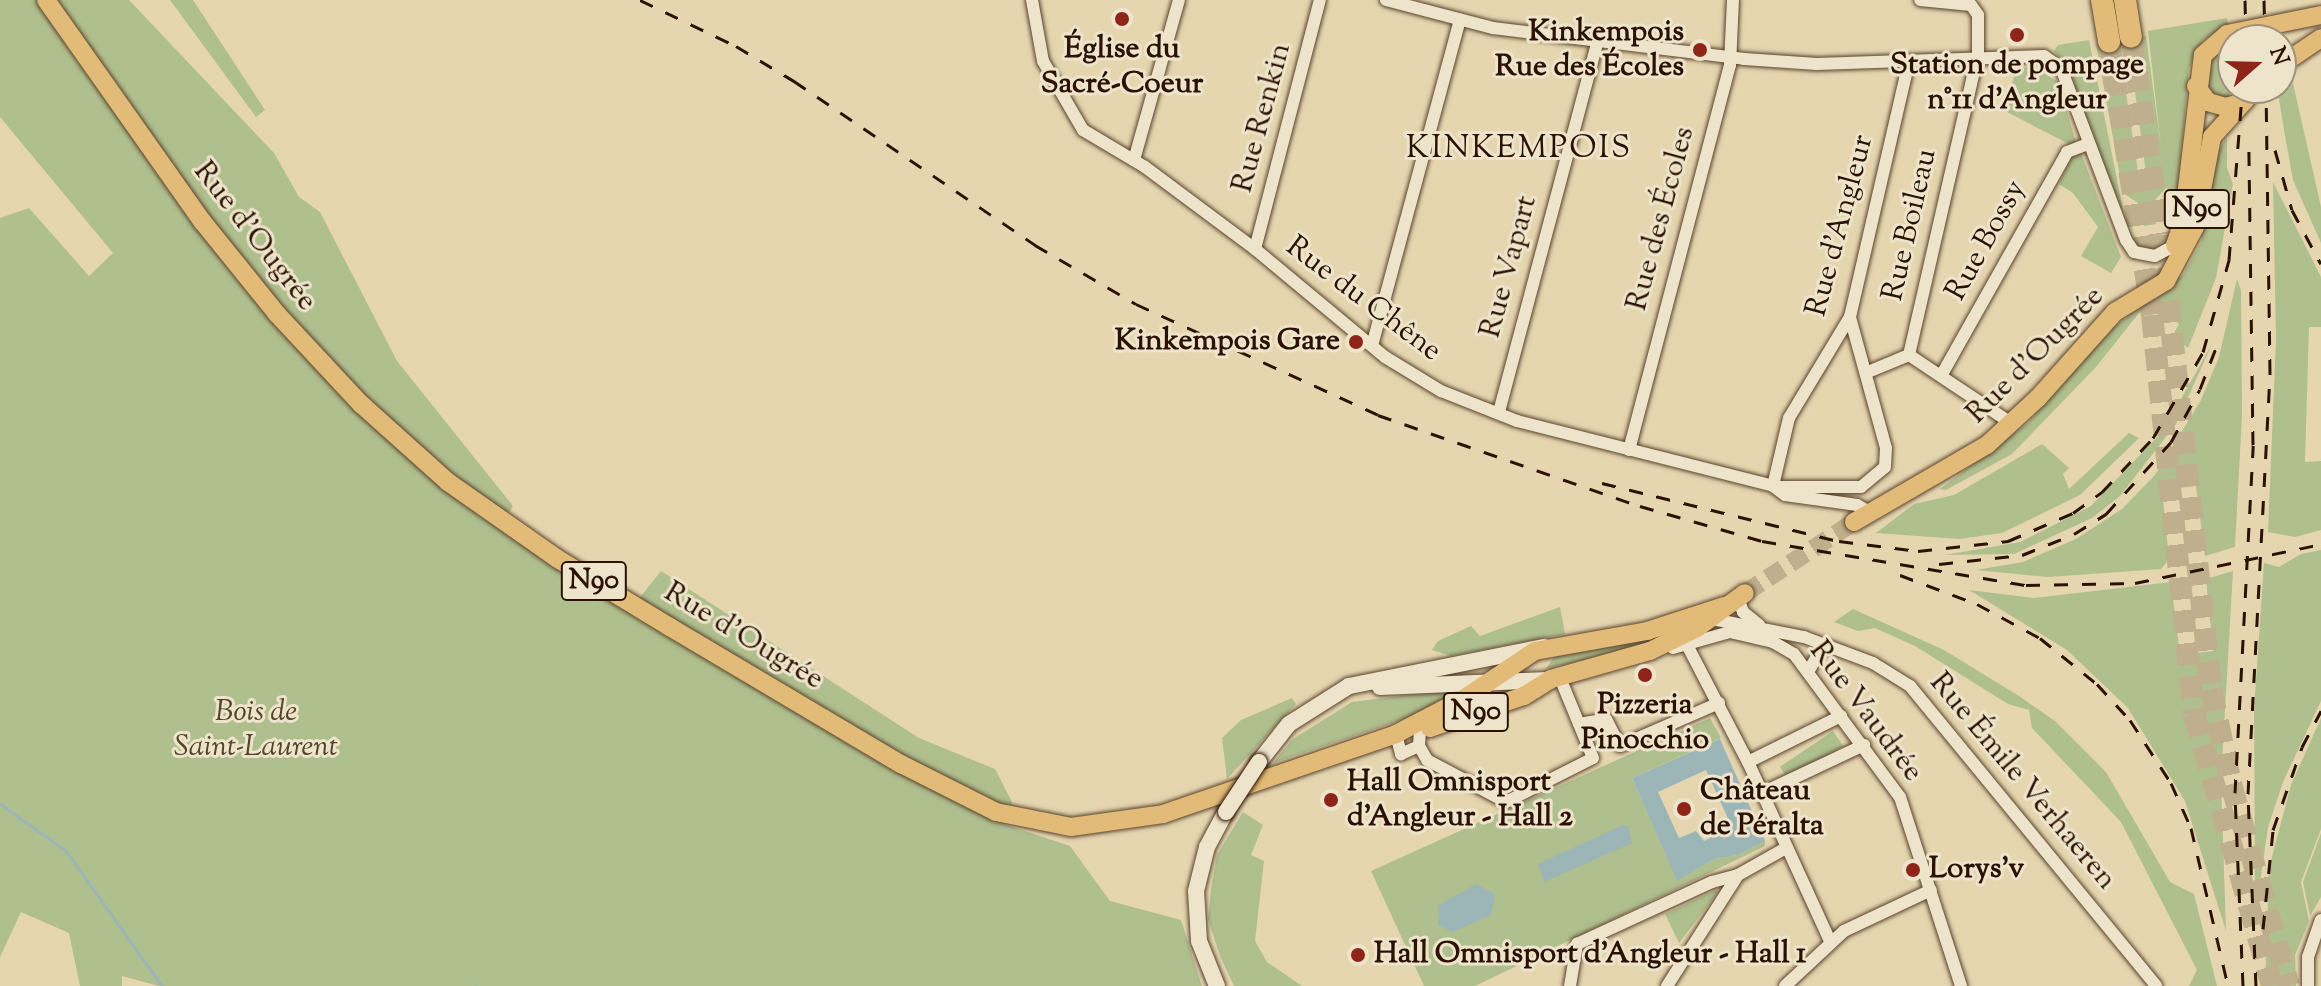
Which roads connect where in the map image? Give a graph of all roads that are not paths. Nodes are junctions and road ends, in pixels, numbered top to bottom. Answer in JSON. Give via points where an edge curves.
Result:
{"nodes":[{"id":1,"x":46,"y":0,"type":"edge"},
{"id":2,"x":1032,"y":0,"type":"edge"},
{"id":3,"x":1179,"y":0,"type":"edge"},
{"id":4,"x":1320,"y":0,"type":"edge"},
{"id":5,"x":1386,"y":0,"type":"edge"},
{"id":6,"x":1733,"y":0,"type":"edge"},
{"id":7,"x":1920,"y":0,"type":"edge"},
{"id":8,"x":2102,"y":0,"type":"edge"},
{"id":9,"x":2125,"y":0,"type":"edge"},
{"id":10,"x":2321,"y":15,"type":"edge"},
{"id":11,"x":1460,"y":20,"type":"junction"},
{"id":12,"x":2287,"y":24,"type":"edge"},
{"id":13,"x":2321,"y":38,"type":"edge"},
{"id":14,"x":2217,"y":40,"type":"edge"},
{"id":15,"x":1597,"y":43,"type":"junction"},
{"id":16,"x":2297,"y":54,"type":"edge"},
{"id":17,"x":1731,"y":58,"type":"junction"},
{"id":18,"x":1976,"y":60,"type":"junction"},
{"id":19,"x":1909,"y":61,"type":"junction"},
{"id":20,"x":2196,"y":86,"type":"junction"},
{"id":21,"x":2236,"y":104,"type":"edge"},
{"id":22,"x":2239,"y":104,"type":"edge"},
{"id":23,"x":2088,"y":144,"type":"junction"},
{"id":24,"x":1134,"y":160,"type":"junction"},
{"id":25,"x":2174,"y":246,"type":"junction"},
{"id":26,"x":1255,"y":249,"type":"junction"},
{"id":27,"x":2133,"y":300,"type":"junction"},
{"id":28,"x":1850,"y":317,"type":"junction"},
{"id":29,"x":1373,"y":342,"type":"junction"},
{"id":30,"x":1909,"y":355,"type":"junction"},
{"id":31,"x":1868,"y":372,"type":"junction"},
{"id":32,"x":1941,"y":376,"type":"junction"},
{"id":33,"x":1499,"y":412,"type":"junction"},
{"id":34,"x":2011,"y":423,"type":"junction"},
{"id":35,"x":1629,"y":450,"type":"junction"},
{"id":36,"x":1774,"y":486,"type":"junction"},
{"id":37,"x":1861,"y":517,"type":"joint"},
{"id":38,"x":1730,"y":604,"type":"junction"},
{"id":39,"x":1762,"y":626,"type":"junction"},
{"id":40,"x":1804,"y":637,"type":"junction"},
{"id":41,"x":1686,"y":643,"type":"junction"},
{"id":42,"x":1824,"y":644,"type":"junction"},
{"id":43,"x":1553,"y":648,"type":"junction"},
{"id":44,"x":1650,"y":651,"type":"junction"},
{"id":45,"x":1794,"y":654,"type":"junction"},
{"id":46,"x":1808,"y":672,"type":"junction"},
{"id":47,"x":1556,"y":679,"type":"junction"},
{"id":48,"x":1491,"y":682,"type":"junction"},
{"id":49,"x":1332,"y":697,"type":"junction"},
{"id":50,"x":1719,"y":703,"type":"junction"},
{"id":51,"x":1841,"y":716,"type":"junction"},
{"id":52,"x":1579,"y":724,"type":"junction"},
{"id":53,"x":1396,"y":734,"type":"junction"},
{"id":54,"x":1420,"y":739,"type":"junction"},
{"id":55,"x":1864,"y":745,"type":"junction"},
{"id":56,"x":1748,"y":762,"type":"junction"},
{"id":57,"x":1762,"y":793,"type":"junction"},
{"id":58,"x":1786,"y":848,"type":"junction"},
{"id":59,"x":1738,"y":875,"type":"junction"},
{"id":60,"x":1931,"y":890,"type":"junction"},
{"id":61,"x":2321,"y":920,"type":"edge"},
{"id":62,"x":1830,"y":941,"type":"junction"},
{"id":63,"x":1959,"y":985,"type":"edge"},
{"id":64,"x":1217,"y":986,"type":"edge"},
{"id":65,"x":1570,"y":986,"type":"edge"},
{"id":66,"x":1667,"y":986,"type":"edge"},
{"id":67,"x":1785,"y":986,"type":"edge"},
{"id":68,"x":2156,"y":986,"type":"edge"},
{"id":69,"x":2308,"y":986,"type":"edge"}],
"edges":[{"from":1,"to":53,"type":"main road","name":"Rue d'Ougrée","number":"N90","via":[[237,266],[326,367],[407,446],[558,559],[901,764],[1007,816],[1043,824],[1103,826],[1163,814]]},
{"from":2,"to":24,"type":"street","name":"Rue du Chêne","via":[[1037,45],[1071,115],[1107,147]]},
{"from":3,"to":24,"type":"street"},
{"from":4,"to":26,"type":"street","name":"Rue Renkin"},
{"from":5,"to":11,"type":"street"},
{"from":6,"to":17,"type":"street","name":"Rue des Écoles"},
{"from":7,"to":18,"type":"street","name":"Rue Boileau","via":[[1971,5],[1978,15]]},
{"from":8,"to":9,"type":"highway","via":[[2120,39]]},
{"from":10,"to":12,"type":"main road","name":"Rue d'Ougrée","number":"N90"},
{"from":11,"to":15,"type":"street"},
{"from":11,"to":29,"type":"street"},
{"from":13,"to":16,"type":"main road"},
{"from":14,"to":20,"type":"main road","name":"Rue d'Ougrée","number":"N90","via":[[2203,55]]},
{"from":15,"to":17,"type":"street"},
{"from":15,"to":33,"type":"street","name":"Rue Vapart"},
{"from":17,"to":19,"type":"street","via":[[1817,64]]},
{"from":17,"to":35,"type":"street","name":"Rue des Écoles"},
{"from":18,"to":19,"type":"street"},
{"from":18,"to":23,"type":"street","via":[[2044,56],[2061,68]]},
{"from":18,"to":30,"type":"street","name":"Rue Boileau"},
{"from":19,"to":28,"type":"street","name":"Rue d'Angleur"},
{"from":20,"to":21,"type":"main road","via":[[2208,102]]},
{"from":20,"to":25,"type":"main road","name":"Rue d'Ougrée","number":"N90","via":[[2183,222]]},
{"from":22,"to":27,"type":"main road","name":"Rue d'Ougrée","number":"N90","via":[[2212,137],[2195,227],[2180,263],[2160,287]]},
{"from":23,"to":25,"type":"street","via":[[2134,252],[2155,256]]},
{"from":23,"to":32,"type":"street","name":"Rue Bossy","via":[[2067,152]]},
{"from":24,"to":26,"type":"street","name":"Rue du Chêne"},
{"from":25,"to":27,"type":"main road","name":"Rue d'Ougrée","number":"N90","via":[[2171,258]]},
{"from":26,"to":29,"type":"street","name":"Rue du Chêne","via":[[1330,315]]},
{"from":27,"to":34,"type":"main road","name":"Rue d'Ougrée","number":"N90","via":[[2104,322]]},
{"from":28,"to":31,"type":"street"},
{"from":28,"to":36,"type":"street","name":"Rue d'Angleur","via":[[1789,418]]},
{"from":29,"to":33,"type":"street","name":"Rue du Chêne","via":[[1385,357],[1441,391]]},
{"from":30,"to":31,"type":"street"},
{"from":30,"to":32,"type":"street"},
{"from":31,"to":36,"type":"street","via":[[1888,457],[1881,474],[1861,487]]},
{"from":32,"to":34,"type":"street"},
{"from":33,"to":35,"type":"street","name":"Rue du Chêne"},
{"from":34,"to":37,"type":"main road","name":"Rue d'Ougrée","number":"N90","via":[[1957,465]]},
{"from":35,"to":36,"type":"street","name":"Rue du Chêne"},
{"from":36,"to":37,"type":"street","name":"Rue du Chêne","via":[[1785,495],[1857,505]]},
{"from":38,"to":39,"type":"street","name":"Rue Émile Verhaeren"},
{"from":38,"to":39,"type":"street"},
{"from":38,"to":43,"type":"main road","name":"Rue d'Ougrée","number":"N90"},
{"from":38,"to":44,"type":"main road","name":"Rue d'Ougrée","number":"N90"},
{"from":39,"to":40,"type":"street","name":"Rue Émile Verhaeren"},
{"from":40,"to":42,"type":"street","name":"Rue Émile Verhaeren"},
{"from":40,"to":45,"type":"street"},
{"from":41,"to":44,"type":"street","name":"Rue Vaudrée"},
{"from":41,"to":45,"type":"street","name":"Rue Vaudrée","via":[[1730,632],[1773,642]]},
{"from":41,"to":50,"type":"street"},
{"from":42,"to":46,"type":"street"},
{"from":42,"to":68,"type":"street","name":"Rue Émile Verhaeren","via":[[1895,674],[1921,696]]},
{"from":43,"to":47,"type":"main road","via":[[1541,667]]},
{"from":43,"to":48,"type":"main road","name":"Rue d'Ougrée","number":"N90","via":[[1525,656]]},
{"from":43,"to":49,"type":"main road","via":[[1537,646],[1362,681]]},
{"from":44,"to":47,"type":"main road","name":"Rue d'Ougrée","number":"N90"},
{"from":45,"to":46,"type":"street","name":"Rue Vaudrée"},
{"from":46,"to":51,"type":"street","name":"Rue Vaudrée"},
{"from":47,"to":48,"type":"main road"},
{"from":47,"to":52,"type":"street"},
{"from":47,"to":54,"type":"main road","name":"Rue d'Ougrée","number":"N90"},
{"from":48,"to":49,"type":"main road","via":[[1398,685]]},
{"from":48,"to":53,"type":"main road","name":"Rue d'Ougrée","number":"N90"},
{"from":49,"to":64,"type":"main road","bridge":true,"via":[[1289,724],[1207,847],[1196,891],[1199,941]]},
{"from":50,"to":52,"type":"street","via":[[1620,746],[1606,719]]},
{"from":50,"to":56,"type":"street"},
{"from":51,"to":55,"type":"street","name":"Rue Vaudrée"},
{"from":51,"to":56,"type":"street"},
{"from":52,"to":54,"type":"street","via":[[1593,758],[1506,802],[1427,760]]},
{"from":53,"to":54,"type":"main road","name":"Rue d'Ougrée","number":"N90"},
{"from":55,"to":57,"type":"street"},
{"from":55,"to":60,"type":"street","name":"Rue Vaudrée","via":[[1900,797]]},
{"from":56,"to":57,"type":"street"},
{"from":57,"to":58,"type":"street"},
{"from":58,"to":59,"type":"street"},
{"from":58,"to":62,"type":"street"},
{"from":59,"to":65,"type":"street","via":[[1577,944]]},
{"from":59,"to":66,"type":"street"},
{"from":60,"to":62,"type":"street","via":[[1869,915]]},
{"from":60,"to":63,"type":"street","name":"Rue Vaudrée"},
{"from":61,"to":69,"type":"street","via":[[2308,957]]},
{"from":62,"to":67,"type":"street"}]}
